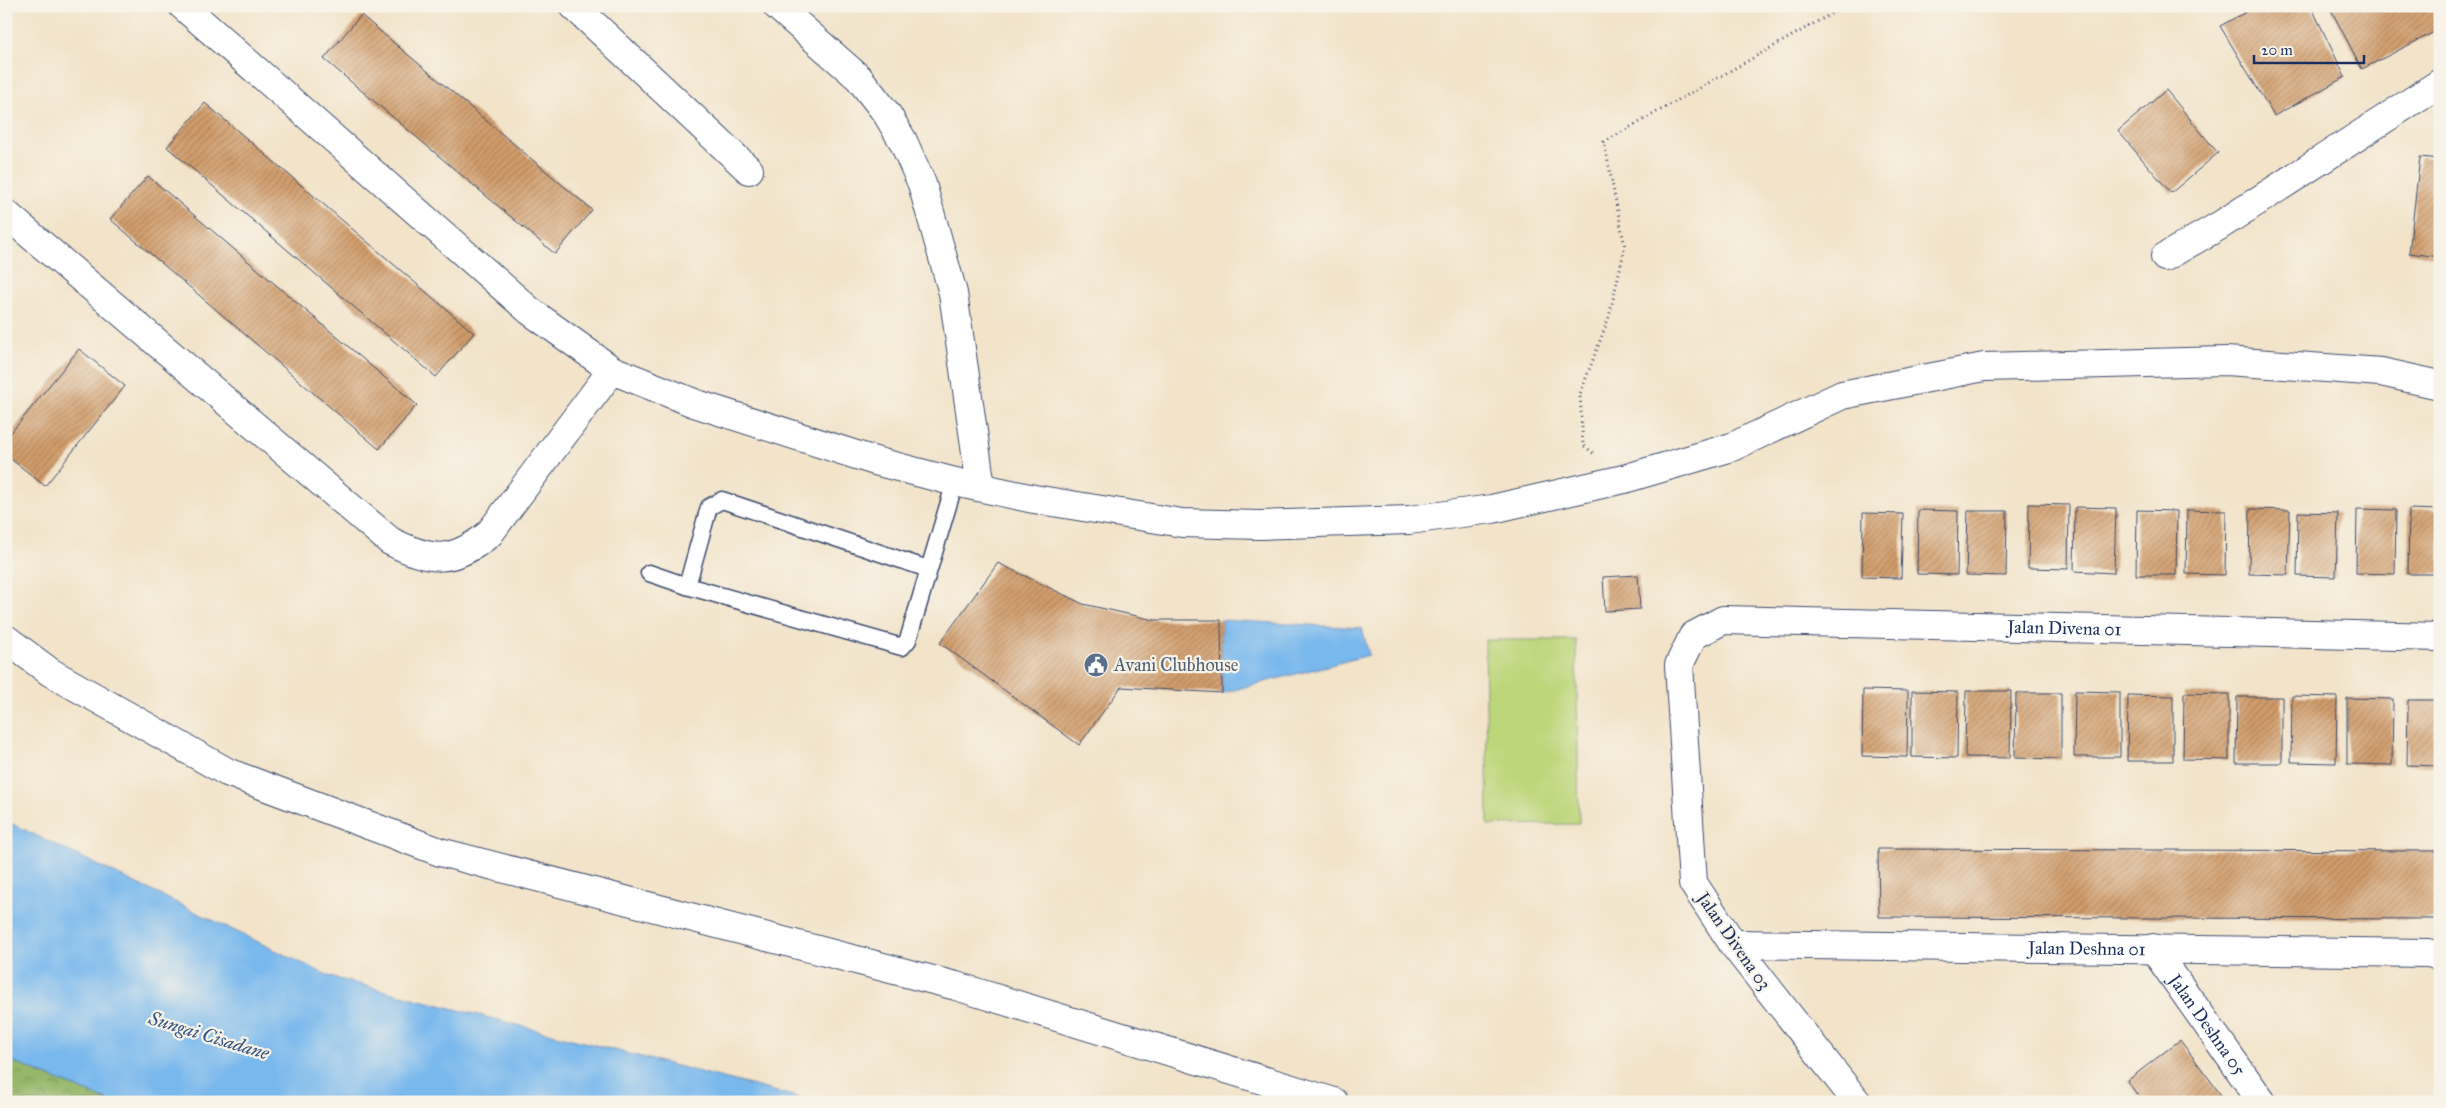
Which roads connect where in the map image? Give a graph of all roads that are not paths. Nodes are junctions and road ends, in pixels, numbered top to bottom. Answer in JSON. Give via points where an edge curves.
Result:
{"nodes":[{"id":1,"x":183,"y":6,"type":"edge"},
{"id":2,"x":574,"y":6,"type":"edge"},
{"id":3,"x":777,"y":6,"type":"edge"},
{"id":4,"x":2440,"y":83,"type":"edge"},
{"id":5,"x":2428,"y":98,"type":"edge"},
{"id":6,"x":749,"y":170,"type":"dead end"},
{"id":7,"x":6,"y":214,"type":"edge"},
{"id":8,"x":2165,"y":257,"type":"dead end"},
{"id":9,"x":612,"y":370,"type":"junction"},
{"id":10,"x":2440,"y":384,"type":"edge"},
{"id":11,"x":968,"y":485,"type":"junction"},
{"id":12,"x":928,"y":569,"type":"junction"},
{"id":13,"x":650,"y":573,"type":"dead end"},
{"id":14,"x":686,"y":586,"type":"junction"},
{"id":15,"x":1693,"y":636,"type":"joint"},
{"id":16,"x":2440,"y":637,"type":"edge"},
{"id":17,"x":6,"y":639,"type":"edge"},
{"id":18,"x":1732,"y":944,"type":"junction"},
{"id":19,"x":2153,"y":948,"type":"junction"},
{"id":20,"x":2440,"y":956,"type":"edge"},
{"id":21,"x":1334,"y":1102,"type":"edge"},
{"id":22,"x":1857,"y":1102,"type":"edge"},
{"id":23,"x":2262,"y":1102,"type":"edge"}],
"edges":[{"from":1,"to":9,"type":"street","via":[[530,311]]},
{"from":2,"to":6,"type":"street"},
{"from":3,"to":11,"type":"street","via":[[859,78],[887,114],[922,184],[953,293]]},
{"from":4,"to":5,"type":"street"},
{"from":5,"to":8,"type":"street"},
{"from":7,"to":9,"type":"street","via":[[390,541],[414,553],[452,555],[469,550],[489,534]]},
{"from":9,"to":11,"type":"street","via":[[694,403],[875,461]]},
{"from":10,"to":11,"type":"street","via":[[2381,372],[2226,361],[1984,367],[1842,396],[1732,447],[1624,479],[1492,509],[1409,520],[1182,523]]},
{"from":11,"to":12,"type":"lane"},
{"from":12,"to":14,"type":"lane","via":[[908,640],[898,648]]},
{"from":12,"to":14,"type":"lane","via":[[722,500],[709,507]]},
{"from":13,"to":14,"type":"lane"},
{"from":15,"to":16,"type":"street","name":"Jalan Divena 01","via":[[1723,620]]},
{"from":15,"to":18,"type":"street","name":"Jalan Divena 03","via":[[1679,665],[1693,883]]},
{"from":17,"to":21,"type":"street","via":[[50,672],[227,772],[440,852],[956,986]]},
{"from":18,"to":19,"type":"street","name":"Jalan Deshna 01"},
{"from":18,"to":22,"type":"street","name":"Jalan Divena 03"},
{"from":19,"to":20,"type":"street","name":"Jalan Deshna 01","via":[[2428,953]]},
{"from":19,"to":23,"type":"street","name":"Jalan Deshna 05"}]}
